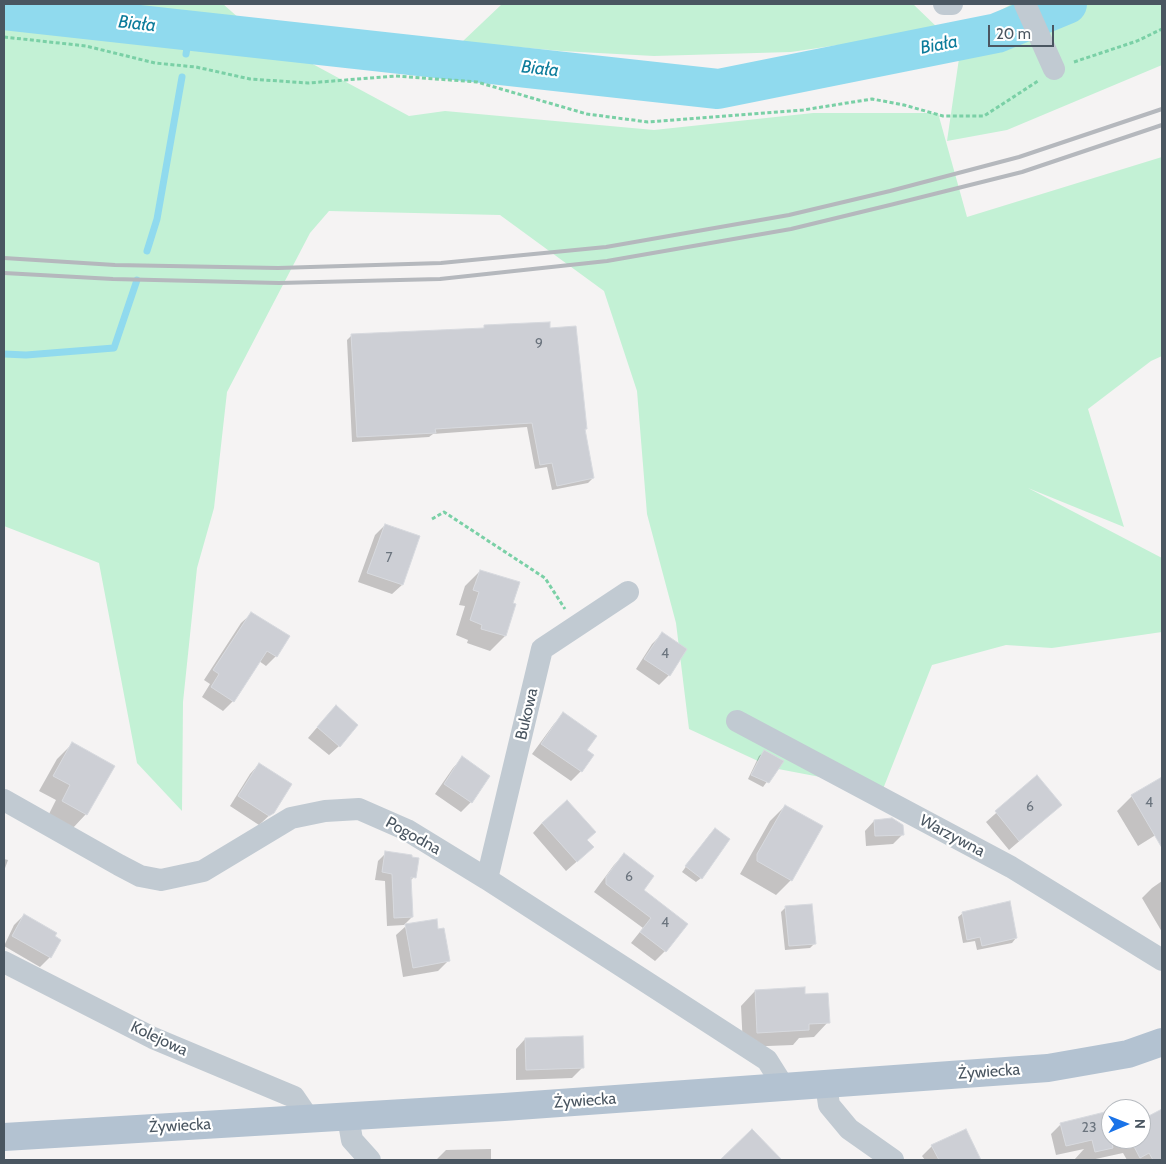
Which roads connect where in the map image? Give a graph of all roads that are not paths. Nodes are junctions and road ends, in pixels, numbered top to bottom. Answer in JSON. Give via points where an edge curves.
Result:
{"nodes":[{"id":1,"x":944,"y":4,"type":"edge"},
{"id":2,"x":952,"y":4,"type":"edge"},
{"id":3,"x":1025,"y":4,"type":"edge"},
{"id":4,"x":1054,"y":70,"type":"road end"},
{"id":5,"x":628,"y":592,"type":"dead end"},
{"id":6,"x":737,"y":721,"type":"dead end"},
{"id":7,"x":4,"y":800,"type":"edge"},
{"id":8,"x":487,"y":879,"type":"junction"},
{"id":9,"x":1162,"y":960,"type":"edge"},
{"id":10,"x":4,"y":962,"type":"edge"},
{"id":11,"x":1162,"y":1042,"type":"edge"},
{"id":12,"x":826,"y":1084,"type":"junction"},
{"id":13,"x":784,"y":1087,"type":"junction"},
{"id":14,"x":348,"y":1117,"type":"junction"},
{"id":15,"x":309,"y":1118,"type":"junction"},
{"id":16,"x":4,"y":1137,"type":"edge"},
{"id":17,"x":370,"y":1160,"type":"edge"},
{"id":18,"x":893,"y":1160,"type":"edge"}],
"edges":[{"from":1,"to":2,"type":"street"},
{"from":3,"to":4,"type":"street"},
{"from":5,"to":8,"type":"street","name":"Bukowa","via":[[542,649]]},
{"from":6,"to":9,"type":"street","name":"Warzywna","via":[[1011,867]]},
{"from":7,"to":8,"type":"street","name":"Pogodna","via":[[140,876],[161,880],[203,871],[291,818],[325,811],[360,809],[407,830]]},
{"from":8,"to":13,"type":"street","name":"Pogodna","via":[[768,1060]]},
{"from":10,"to":15,"type":"street","name":"Kolejowa","via":[[153,1038],[294,1098]]},
{"from":11,"to":12,"type":"main road","name":"Żywiecka","via":[[1128,1054],[1048,1068]]},
{"from":12,"to":13,"type":"main road","name":"Żywiecka"},
{"from":12,"to":18,"type":"street","via":[[829,1106],[849,1129]]},
{"from":13,"to":14,"type":"main road","name":"Żywiecka"},
{"from":14,"to":15,"type":"main road","name":"Żywiecka"},
{"from":14,"to":17,"type":"street","via":[[352,1140]]},
{"from":15,"to":16,"type":"main road","name":"Żywiecka"}]}
